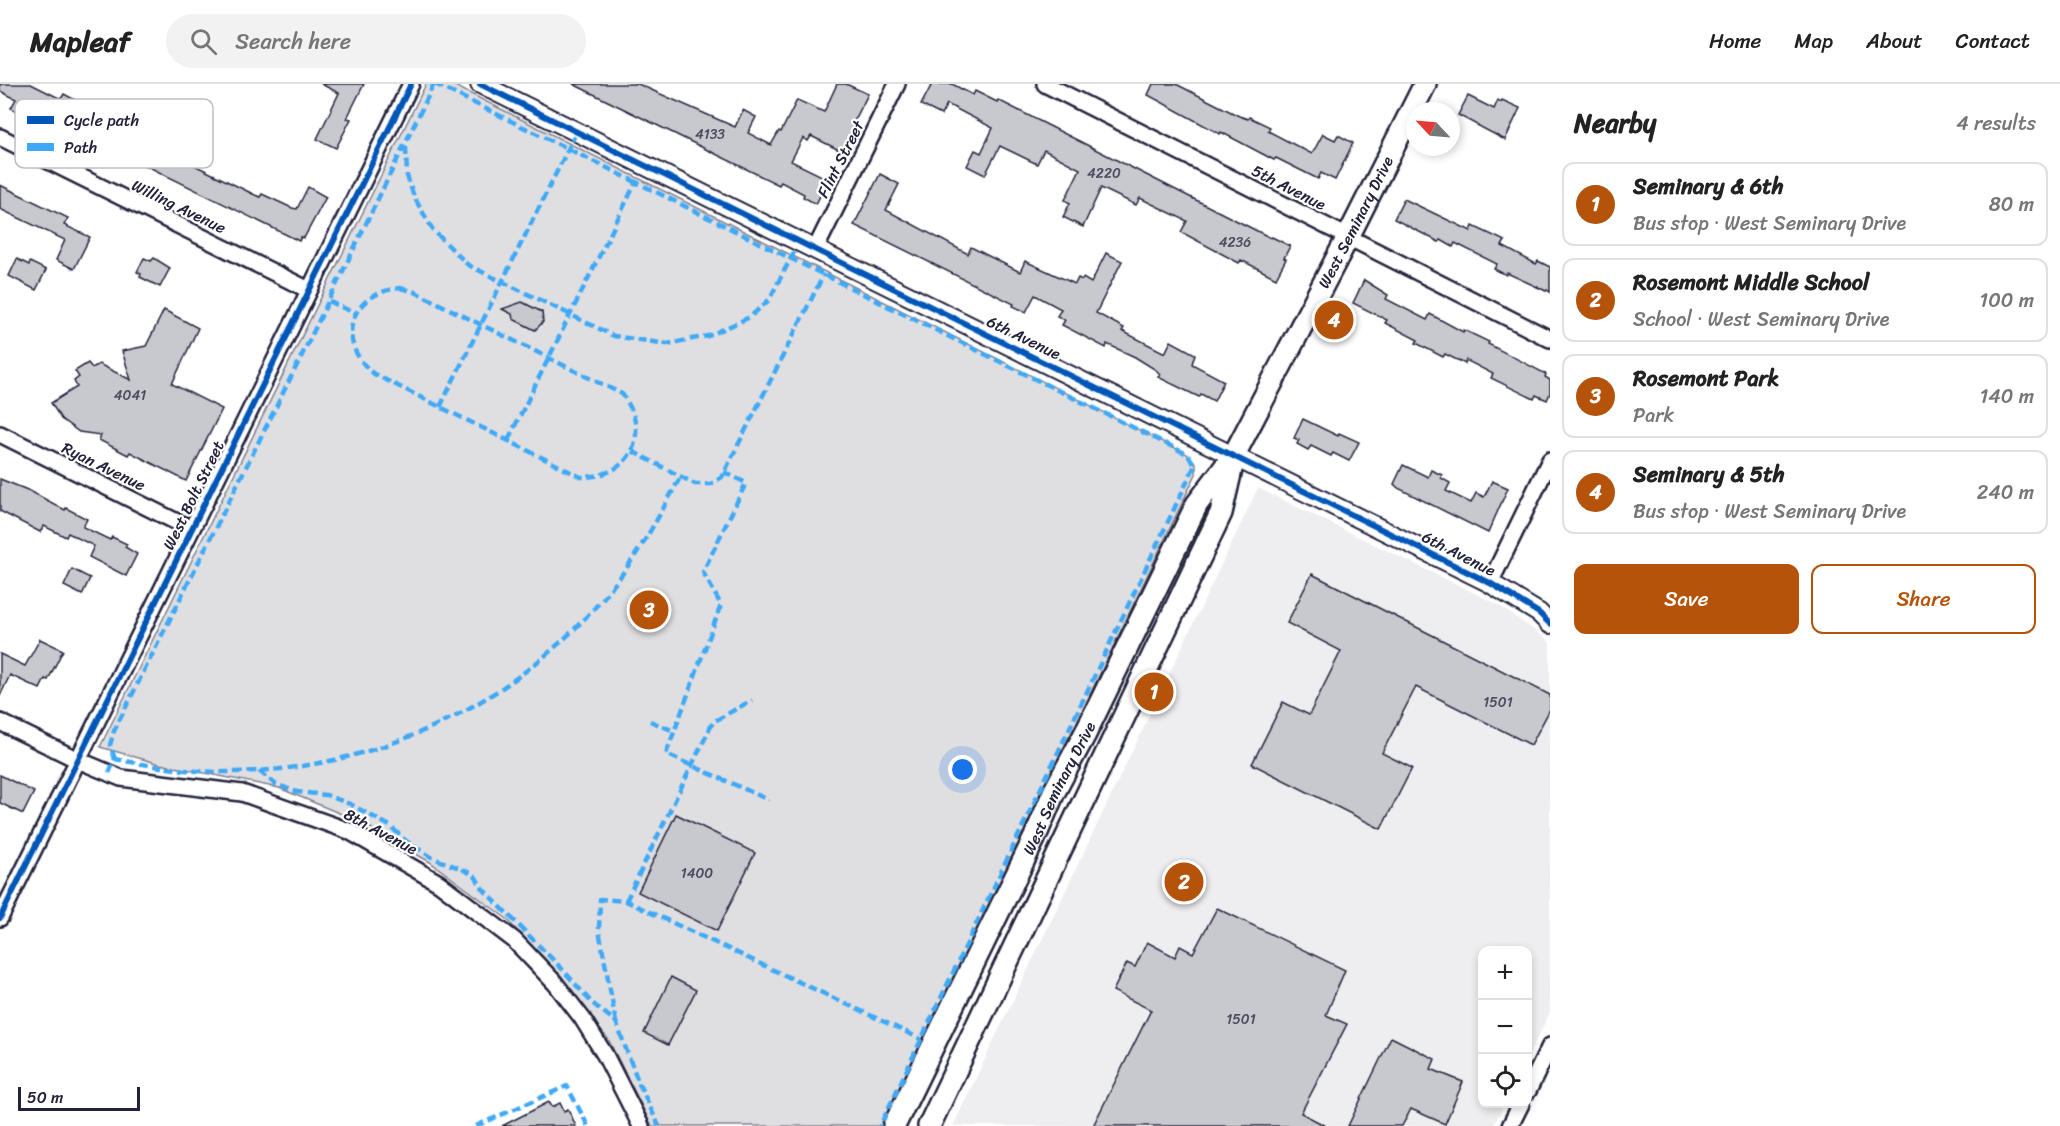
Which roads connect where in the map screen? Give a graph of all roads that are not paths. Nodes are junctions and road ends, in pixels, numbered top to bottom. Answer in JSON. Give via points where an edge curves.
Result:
{"nodes":[{"id":1,"x":411,"y":84,"type":"edge"},
{"id":2,"x":480,"y":84,"type":"edge"},
{"id":3,"x":897,"y":84,"type":"edge"},
{"id":4,"x":1045,"y":84,"type":"edge"},
{"id":5,"x":1425,"y":84,"type":"edge"},
{"id":6,"x":0,"y":137,"type":"edge"},
{"id":7,"x":15,"y":144,"type":"edge"},
{"id":8,"x":63,"y":168,"type":"edge"},
{"id":9,"x":1348,"y":237,"type":"junction"},
{"id":10,"x":815,"y":249,"type":"junction"},
{"id":11,"x":309,"y":290,"type":"junction"},
{"id":12,"x":1550,"y":339,"type":"edge"},
{"id":13,"x":0,"y":434,"type":"edge"},
{"id":14,"x":1234,"y":455,"type":"junction"},
{"id":15,"x":1550,"y":460,"type":"edge"},
{"id":16,"x":192,"y":529,"type":"junction"},
{"id":17,"x":1490,"y":583,"type":"junction"},
{"id":18,"x":1550,"y":624,"type":"edge"},
{"id":19,"x":0,"y":722,"type":"edge"},
{"id":20,"x":78,"y":760,"type":"junction"},
{"id":21,"x":1054,"y":792,"type":"junction"},
{"id":22,"x":1082,"y":806,"type":"junction"},
{"id":23,"x":0,"y":918,"type":"edge"},
{"id":24,"x":1550,"y":1046,"type":"edge"},
{"id":25,"x":1532,"y":1081,"type":"edge"},
{"id":26,"x":1519,"y":1108,"type":"edge"},
{"id":27,"x":641,"y":1126,"type":"edge"},
{"id":28,"x":894,"y":1126,"type":"edge"},
{"id":29,"x":929,"y":1126,"type":"edge"},
{"id":30,"x":1510,"y":1126,"type":"edge"}],
"edges":[{"from":1,"to":11,"type":"street","name":"West Bolt Street"},
{"from":2,"to":10,"type":"street","name":"6th Avenue"},
{"from":3,"to":10,"type":"street","name":"Flint Street"},
{"from":4,"to":9,"type":"street","name":"5th Avenue"},
{"from":5,"to":9,"type":"main road","name":"West Seminary Drive"},
{"from":6,"to":7,"type":"street","name":"Willing Avenue"},
{"from":8,"to":11,"type":"street","name":"Willing Avenue"},
{"from":9,"to":12,"type":"street","name":"5th Avenue"},
{"from":9,"to":14,"type":"main road","name":"West Seminary Drive"},
{"from":10,"to":14,"type":"street","name":"6th Avenue"},
{"from":11,"to":16,"type":"street","name":"West Bolt Street"},
{"from":13,"to":16,"type":"street","name":"Ryan Avenue"},
{"from":14,"to":17,"type":"street","name":"6th Avenue"},
{"from":14,"to":21,"type":"main road","name":"West Seminary Drive","via":[[1197,504]]},
{"from":14,"to":22,"type":"main road","name":"West Seminary Drive","via":[[1221,513]]},
{"from":15,"to":17,"type":"street"},
{"from":16,"to":20,"type":"street","name":"West Bolt Street"},
{"from":17,"to":18,"type":"street","name":"6th Avenue"},
{"from":19,"to":20,"type":"street","name":"8th Avenue"},
{"from":20,"to":23,"type":"street","name":"West Bolt Street"},
{"from":20,"to":27,"type":"street","name":"8th Avenue","via":[[121,778],[242,793],[349,831],[439,883],[514,940],[555,982],[605,1055]]},
{"from":21,"to":22,"type":"main road"},
{"from":21,"to":28,"type":"main road","name":"West Seminary Drive"},
{"from":22,"to":29,"type":"main road","name":"West Seminary Drive"},
{"from":24,"to":25,"type":"street"},
{"from":26,"to":30,"type":"street"}]}
